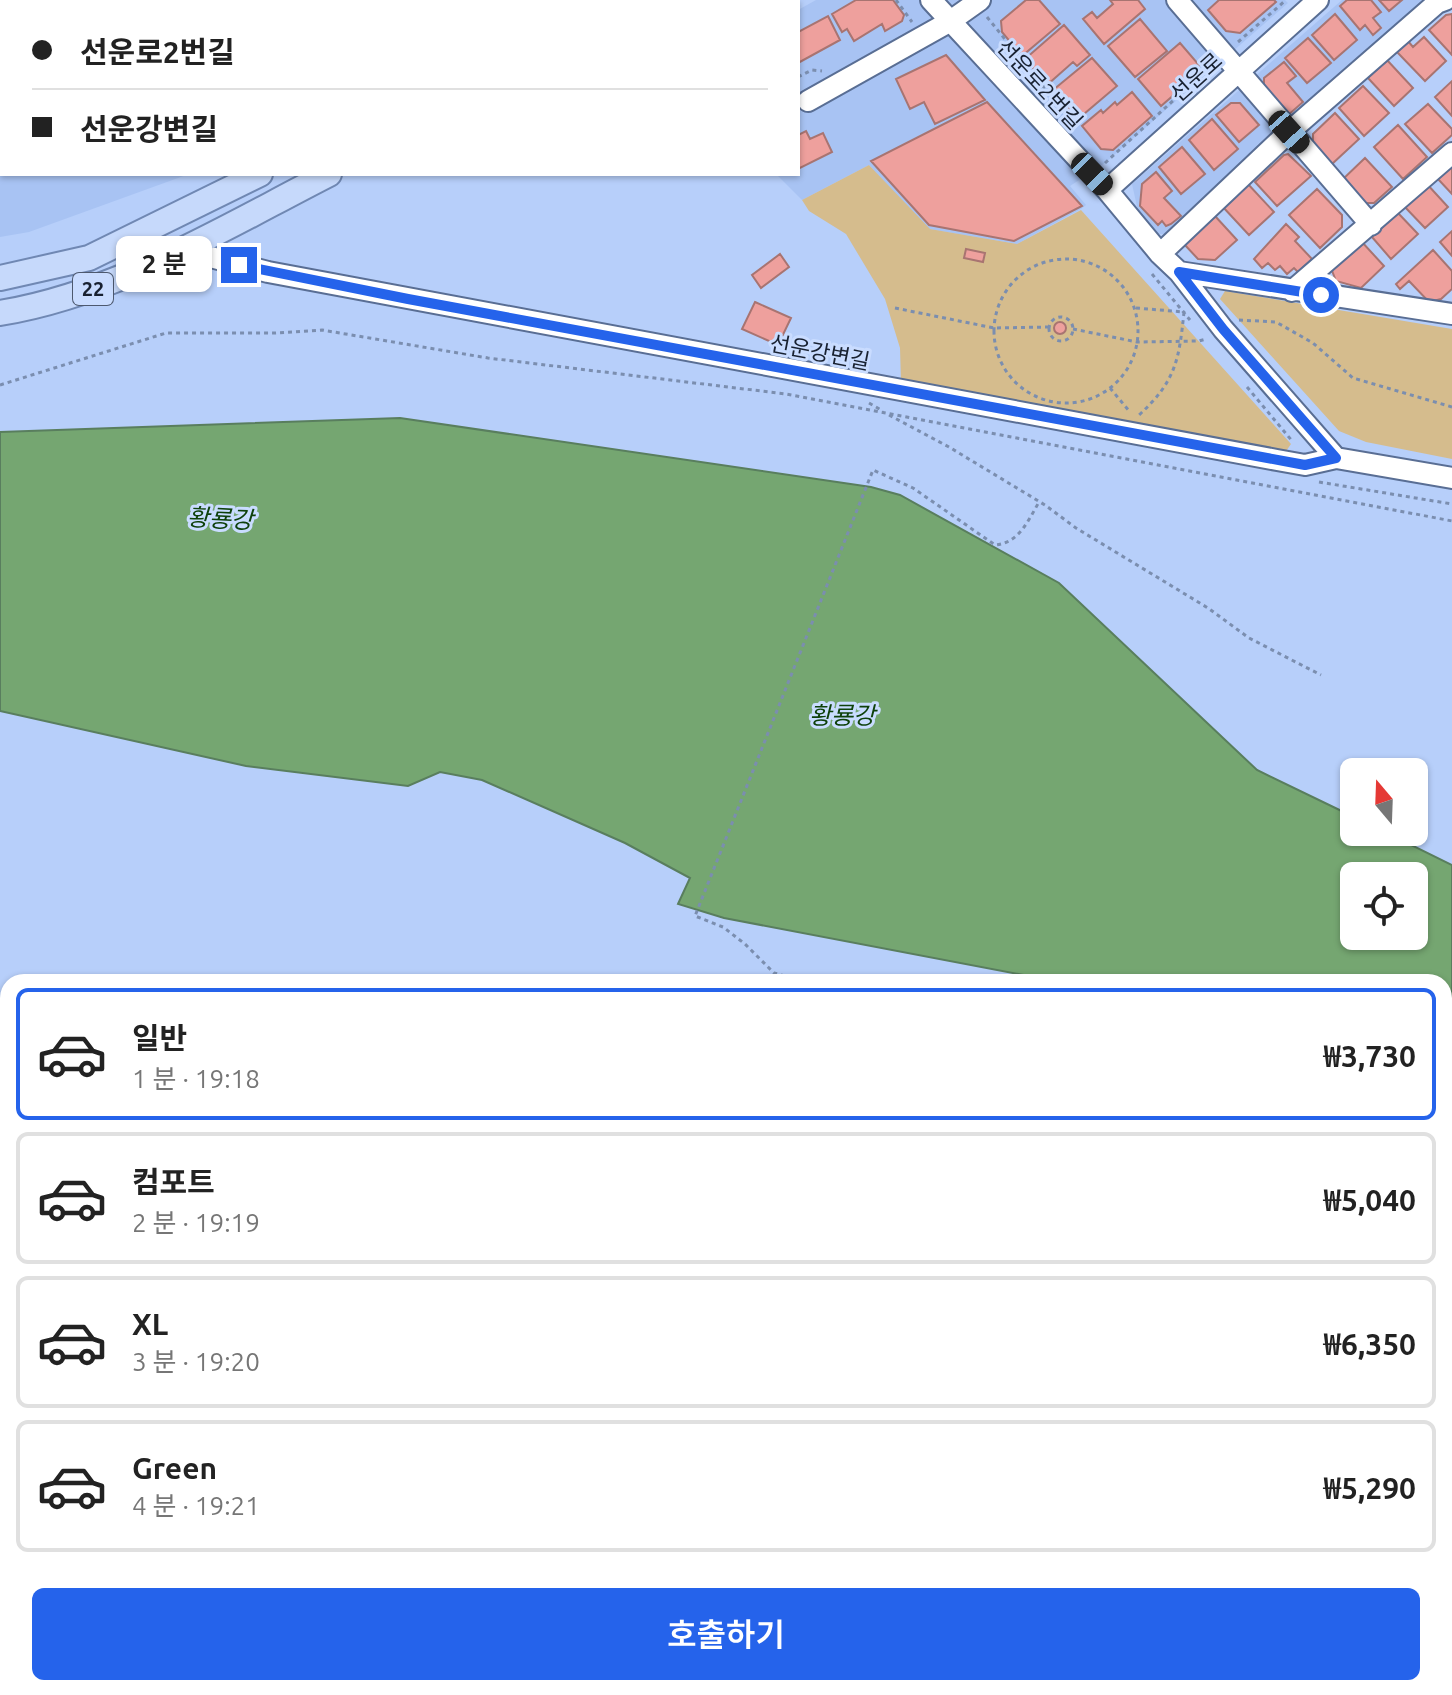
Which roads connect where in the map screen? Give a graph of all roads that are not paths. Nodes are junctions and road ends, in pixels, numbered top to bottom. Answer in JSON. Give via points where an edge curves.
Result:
{"nodes":[{"id":1,"x":931,"y":0,"type":"edge"},
{"id":2,"x":1177,"y":0,"type":"edge"},
{"id":3,"x":1318,"y":0,"type":"edge"},
{"id":4,"x":1445,"y":0,"type":"edge"},
{"id":5,"x":980,"y":5,"type":"edge"},
{"id":6,"x":949,"y":22,"type":"junction"},
{"id":7,"x":1238,"y":72,"type":"junction"},
{"id":8,"x":808,"y":101,"type":"dead end"},
{"id":9,"x":1289,"y":132,"type":"junction"},
{"id":10,"x":1452,"y":153,"type":"edge"},
{"id":11,"x":256,"y":176,"type":"edge"},
{"id":12,"x":325,"y":176,"type":"edge"},
{"id":13,"x":1107,"y":190,"type":"junction"},
{"id":14,"x":1371,"y":225,"type":"junction"},
{"id":15,"x":180,"y":249,"type":"junction"},
{"id":16,"x":1160,"y":254,"type":"junction"},
{"id":17,"x":1179,"y":272,"type":"junction"},
{"id":18,"x":0,"y":278,"type":"edge"},
{"id":19,"x":1292,"y":291,"type":"junction"},
{"id":20,"x":1450,"y":311,"type":"edge"},
{"id":21,"x":0,"y":313,"type":"edge"},
{"id":22,"x":1336,"y":458,"type":"junction"},
{"id":23,"x":1452,"y":478,"type":"edge"}],
"edges":[{"from":1,"to":6,"type":"street","name":"선운로2번길"},
{"from":2,"to":7,"type":"street"},
{"from":3,"to":7,"type":"street","name":"선운로"},
{"from":4,"to":9,"type":"street"},
{"from":5,"to":6,"type":"street"},
{"from":6,"to":8,"type":"street"},
{"from":6,"to":13,"type":"street","name":"선운로2번길"},
{"from":7,"to":9,"type":"street"},
{"from":7,"to":13,"type":"street","name":"선운로"},
{"from":9,"to":14,"type":"street"},
{"from":9,"to":16,"type":"street"},
{"from":10,"to":14,"type":"street"},
{"from":11,"to":18,"type":"main road","number":"22","via":[[89,258]]},
{"from":12,"to":15,"type":"main road","number":"22"},
{"from":13,"to":16,"type":"street","name":"선운로2번길"},
{"from":14,"to":19,"type":"street"},
{"from":15,"to":21,"type":"main road","number":"22","via":[[97,288]]},
{"from":15,"to":22,"type":"street","name":"선운강변길","via":[[268,272],[1291,463]]},
{"from":16,"to":17,"type":"street","name":"선운로2번길"},
{"from":17,"to":19,"type":"street"},
{"from":17,"to":22,"type":"street","name":"선운로2번길"},
{"from":19,"to":20,"type":"street"},
{"from":22,"to":23,"type":"street","name":"선운강변길"}]}
